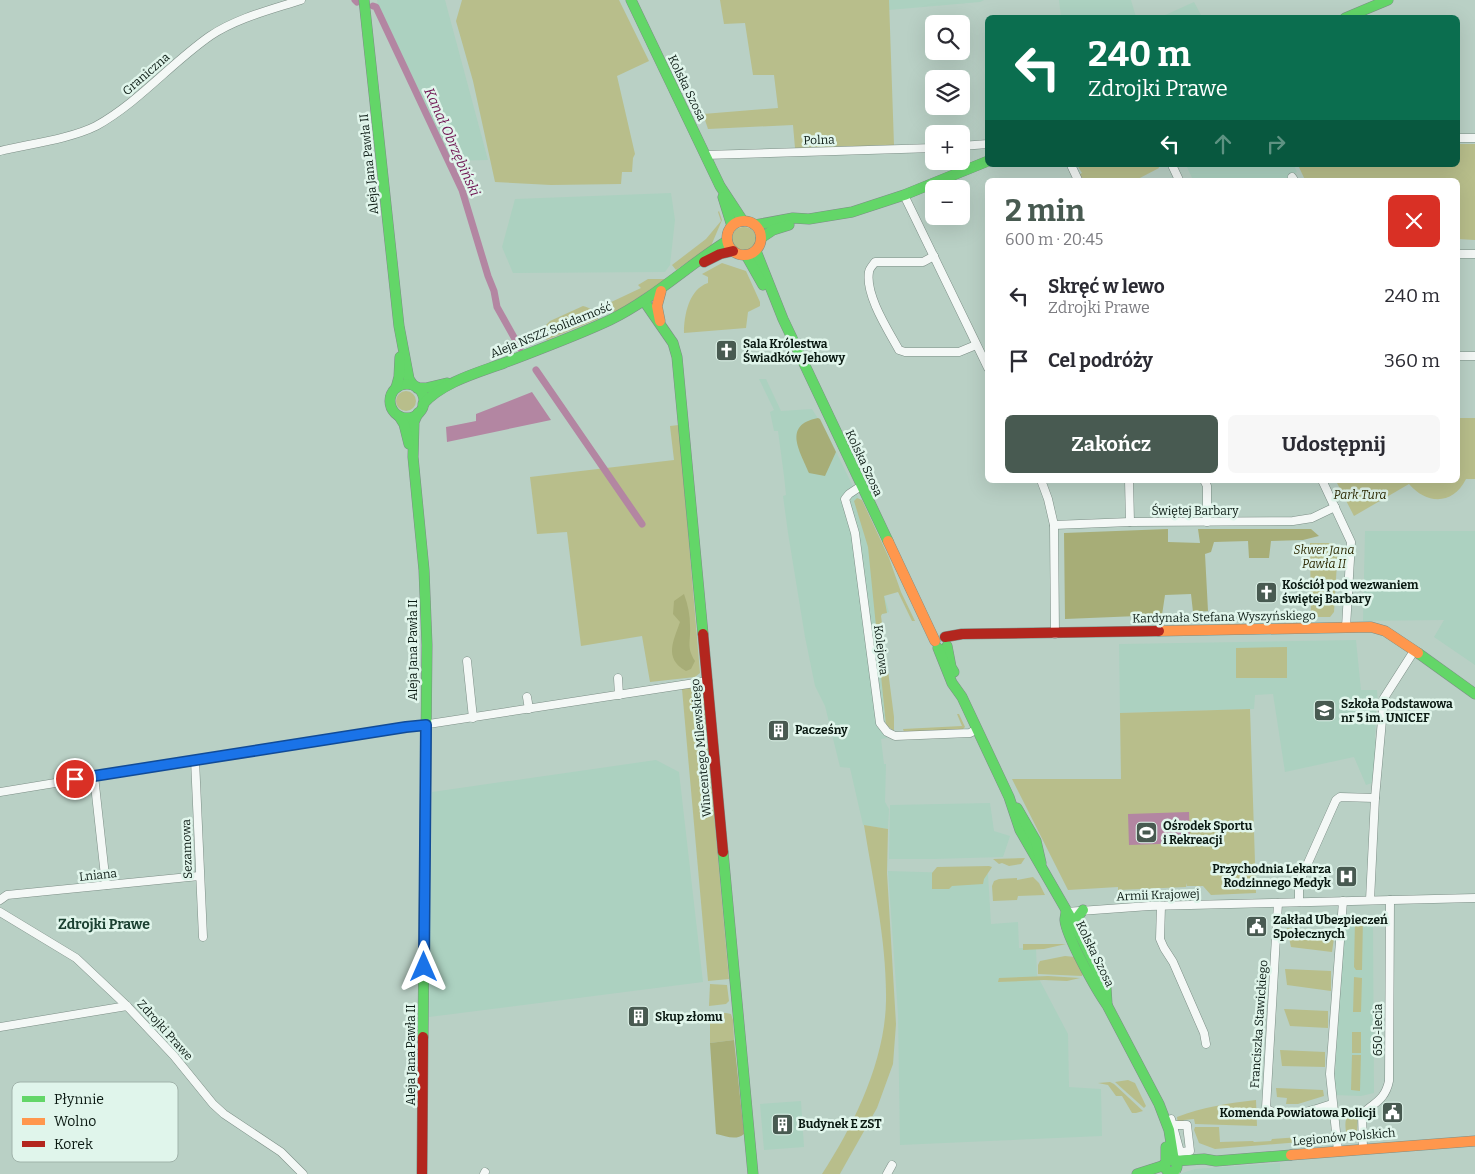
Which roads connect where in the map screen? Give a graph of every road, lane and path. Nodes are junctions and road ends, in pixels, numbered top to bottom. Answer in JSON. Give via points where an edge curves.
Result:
{"nodes":[{"id":1,"x":301,"y":0,"type":"edge"},
{"id":2,"x":364,"y":0,"type":"edge"},
{"id":3,"x":630,"y":0,"type":"edge"},
{"id":4,"x":1388,"y":0,"type":"edge"},
{"id":5,"x":1352,"y":15,"type":"edge"},
{"id":6,"x":1460,"y":138,"type":"edge"},
{"id":7,"x":1475,"y":138,"type":"edge"},
{"id":8,"x":985,"y":144,"type":"edge"},
{"id":9,"x":970,"y":145,"type":"edge"},
{"id":10,"x":925,"y":148,"type":"edge"},
{"id":11,"x":0,"y":151,"type":"edge"},
{"id":12,"x":705,"y":155,"type":"junction"},
{"id":13,"x":985,"y":162,"type":"edge"},
{"id":14,"x":720,"y":186,"type":"junction"},
{"id":15,"x":904,"y":195,"type":"junction"},
{"id":16,"x":809,"y":219,"type":"junction"},
{"id":17,"x":743,"y":221,"type":"junction"},
{"id":18,"x":755,"y":225,"type":"junction"},
{"id":19,"x":732,"y":226,"type":"junction"},
{"id":20,"x":761,"y":238,"type":"junction"},
{"id":21,"x":727,"y":241,"type":"junction"},
{"id":22,"x":733,"y":251,"type":"junction"},
{"id":23,"x":751,"y":253,"type":"junction"},
{"id":24,"x":1460,"y":254,"type":"edge"},
{"id":25,"x":1475,"y":254,"type":"edge"},
{"id":26,"x":934,"y":256,"type":"junction"},
{"id":27,"x":692,"y":267,"type":"junction"},
{"id":28,"x":661,"y":291,"type":"junction"},
{"id":29,"x":644,"y":301,"type":"junction"},
{"id":30,"x":661,"y":324,"type":"junction"},
{"id":31,"x":399,"y":326,"type":"junction"},
{"id":32,"x":976,"y":345,"type":"junction"},
{"id":33,"x":1460,"y":356,"type":"edge"},
{"id":34,"x":1475,"y":356,"type":"edge"},
{"id":35,"x":985,"y":362,"type":"edge"},
{"id":36,"x":468,"y":377,"type":"junction"},
{"id":37,"x":415,"y":387,"type":"junction"},
{"id":38,"x":396,"y":388,"type":"junction"},
{"id":39,"x":420,"y":409,"type":"junction"},
{"id":40,"x":399,"y":416,"type":"junction"},
{"id":41,"x":413,"y":457,"type":"junction"},
{"id":42,"x":1042,"y":483,"type":"edge"},
{"id":43,"x":1130,"y":483,"type":"edge"},
{"id":44,"x":1206,"y":483,"type":"edge"},
{"id":45,"x":1323,"y":483,"type":"edge"},
{"id":46,"x":861,"y":486,"type":"junction"},
{"id":47,"x":1335,"y":507,"type":"junction"},
{"id":48,"x":1130,"y":522,"type":"junction"},
{"id":49,"x":1208,"y":522,"type":"junction"},
{"id":50,"x":1054,"y":525,"type":"junction"},
{"id":51,"x":1346,"y":627,"type":"junction"},
{"id":52,"x":1055,"y":634,"type":"junction"},
{"id":53,"x":942,"y":642,"type":"junction"},
{"id":54,"x":1414,"y":651,"type":"junction"},
{"id":55,"x":467,"y":662,"type":"dead end"},
{"id":56,"x":618,"y":678,"type":"dead end"},
{"id":57,"x":708,"y":681,"type":"junction"},
{"id":58,"x":1461,"y":686,"type":"junction"},
{"id":59,"x":1475,"y":688,"type":"edge"},
{"id":60,"x":1475,"y":694,"type":"edge"},
{"id":61,"x":619,"y":695,"type":"junction"},
{"id":62,"x":527,"y":697,"type":"dead end"},
{"id":63,"x":529,"y":709,"type":"junction"},
{"id":64,"x":473,"y":718,"type":"junction"},
{"id":65,"x":426,"y":725,"type":"junction"},
{"id":66,"x":977,"y":729,"type":"junction"},
{"id":67,"x":195,"y":760,"type":"junction"},
{"id":68,"x":94,"y":776,"type":"junction"},
{"id":69,"x":0,"y":792,"type":"edge"},
{"id":70,"x":1375,"y":798,"type":"junction"},
{"id":71,"x":199,"y":876,"type":"junction"},
{"id":72,"x":106,"y":885,"type":"junction"},
{"id":73,"x":1056,"y":894,"type":"junction"},
{"id":74,"x":1475,"y":898,"type":"edge"},
{"id":75,"x":0,"y":900,"type":"edge"},
{"id":76,"x":1343,"y":900,"type":"junction"},
{"id":77,"x":1370,"y":900,"type":"junction"},
{"id":78,"x":1390,"y":900,"type":"junction"},
{"id":79,"x":1299,"y":902,"type":"junction"},
{"id":80,"x":1278,"y":903,"type":"junction"},
{"id":81,"x":1161,"y":906,"type":"junction"},
{"id":82,"x":1082,"y":910,"type":"junction"},
{"id":83,"x":0,"y":912,"type":"edge"},
{"id":84,"x":1066,"y":912,"type":"junction"},
{"id":85,"x":1076,"y":927,"type":"junction"},
{"id":86,"x":203,"y":937,"type":"dead end"},
{"id":87,"x":1107,"y":1005,"type":"junction"},
{"id":88,"x":127,"y":1006,"type":"junction"},
{"id":89,"x":0,"y":1027,"type":"edge"},
{"id":90,"x":1206,"y":1044,"type":"dead end"},
{"id":91,"x":1332,"y":1104,"type":"junction"},
{"id":92,"x":1475,"y":1142,"type":"edge"},
{"id":93,"x":1363,"y":1148,"type":"junction"},
{"id":94,"x":1338,"y":1151,"type":"junction"},
{"id":95,"x":892,"y":1165,"type":"dead end"},
{"id":96,"x":1169,"y":1169,"type":"edge"},
{"id":97,"x":303,"y":1174,"type":"edge"},
{"id":98,"x":422,"y":1174,"type":"edge"},
{"id":99,"x":753,"y":1174,"type":"edge"},
{"id":100,"x":887,"y":1174,"type":"edge"},
{"id":101,"x":1137,"y":1174,"type":"edge"}],
"edges":[{"from":1,"to":11,"type":"street","name":"Graniczna","via":[[223,28],[185,55],[124,108],[95,126]]},
{"from":2,"to":31,"type":"street","name":"Aleja Jana Pawła II"},
{"from":3,"to":12,"type":"street","name":"Kolska Szosa"},
{"from":4,"to":5,"type":"street"},
{"from":6,"to":7,"type":"street"},
{"from":8,"to":9,"type":"street"},
{"from":10,"to":12,"type":"street","name":"Polna"},
{"from":12,"to":14,"type":"street","name":"Kolska Szosa"},
{"from":13,"to":15,"type":"street"},
{"from":14,"to":17,"type":"street","name":"Kolska Szosa"},
{"from":14,"to":19,"type":"street","name":"Kolska Szosa"},
{"from":15,"to":16,"type":"street","via":[[852,212]]},
{"from":15,"to":26,"type":"street"},
{"from":16,"to":18,"type":"street","via":[[793,218]]},
{"from":16,"to":20,"type":"street","via":[[778,228]]},
{"from":17,"to":18,"type":"street"},
{"from":17,"to":19,"type":"street"},
{"from":18,"to":20,"type":"street"},
{"from":19,"to":21,"type":"street"},
{"from":20,"to":23,"type":"street","via":[[760,245]]},
{"from":21,"to":22,"type":"street"},
{"from":21,"to":27,"type":"street","name":"Aleja NSZZ Solidarność"},
{"from":22,"to":23,"type":"street","via":[[737,254]]},
{"from":22,"to":27,"type":"street","name":"Aleja NSZZ Solidarność"},
{"from":23,"to":46,"type":"street","name":"Kolska Szosa"},
{"from":24,"to":25,"type":"street"},
{"from":26,"to":32,"type":"street"},
{"from":26,"to":32,"type":"street","via":[[923,262],[875,262],[868,271],[870,291],[883,322],[899,350],[905,352],[959,352]]},
{"from":27,"to":28,"type":"street","name":"Aleja NSZZ Solidarność"},
{"from":28,"to":29,"type":"street","name":"Aleja NSZZ Solidarność"},
{"from":28,"to":30,"type":"street","name":"Wincentego Milewskiego","via":[[657,306]]},
{"from":29,"to":30,"type":"street","name":"Wincentego Milewskiego"},
{"from":29,"to":36,"type":"street","name":"Aleja NSZZ Solidarność","via":[[602,324]]},
{"from":30,"to":57,"type":"street","name":"Wincentego Milewskiego","via":[[673,343],[677,357]]},
{"from":31,"to":37,"type":"street","name":"Aleja Jana Pawła II","via":[[409,379]]},
{"from":31,"to":38,"type":"street","name":"Aleja Jana Pawła II","via":[[400,377]]},
{"from":32,"to":35,"type":"street"},
{"from":33,"to":34,"type":"street"},
{"from":36,"to":37,"type":"street","name":"Aleja NSZZ Solidarność","via":[[431,387]]},
{"from":36,"to":39,"type":"street","name":"Aleja NSZZ Solidarność","via":[[428,398]]},
{"from":37,"to":38,"type":"street","via":[[404,384]]},
{"from":37,"to":39,"type":"street","via":[[422,395]]},
{"from":38,"to":40,"type":"street","via":[[390,403]]},
{"from":39,"to":40,"type":"street","via":[[409,418]]},
{"from":39,"to":41,"type":"street","name":"Aleja Jana Pawła II","via":[[414,422]]},
{"from":40,"to":41,"type":"street","name":"Aleja Jana Pawła II"},
{"from":41,"to":65,"type":"street","name":"Aleja Jana Pawła II","via":[[426,610]]},
{"from":42,"to":50,"type":"street"},
{"from":43,"to":48,"type":"street"},
{"from":44,"to":49,"type":"street"},
{"from":45,"to":47,"type":"street"},
{"from":46,"to":53,"type":"street","name":"Kolska Szosa","via":[[924,617]]},
{"from":46,"to":66,"type":"street","name":"Kolejowa","via":[[847,495],[846,502],[855,533],[881,726],[895,736],[970,733]]},
{"from":47,"to":49,"type":"street","name":"Świętej Barbary","via":[[1312,518],[1298,520]]},
{"from":47,"to":51,"type":"street","via":[[1351,542]]},
{"from":48,"to":49,"type":"street","name":"Świętej Barbary"},
{"from":48,"to":50,"type":"street","name":"Świętej Barbary"},
{"from":50,"to":52,"type":"street"},
{"from":51,"to":52,"type":"street","name":"Kardynała Stefana Wyszyńskiego"},
{"from":51,"to":54,"type":"street","name":"Kardynała Stefana Wyszyńskiego","via":[[1371,627],[1385,631]]},
{"from":52,"to":53,"type":"street","name":"Kardynała Stefana Wyszyńskiego","via":[[953,635]]},
{"from":53,"to":66,"type":"street","name":"Kolska Szosa","via":[[939,653]]},
{"from":54,"to":58,"type":"street","name":"Kardynała Stefana Wyszyńskiego"},
{"from":54,"to":70,"type":"street","via":[[1384,698]]},
{"from":55,"to":64,"type":"street"},
{"from":56,"to":61,"type":"street"},
{"from":57,"to":61,"type":"street"},
{"from":57,"to":99,"type":"street","name":"Wincentego Milewskiego"},
{"from":58,"to":59,"type":"street","name":"Kardynała Stefana Wyszyńskiego"},
{"from":58,"to":60,"type":"street","name":"Kardynała Stefana Wyszyńskiego"},
{"from":61,"to":63,"type":"street"},
{"from":62,"to":63,"type":"street"},
{"from":63,"to":64,"type":"street"},
{"from":64,"to":65,"type":"street"},
{"from":65,"to":67,"type":"street"},
{"from":65,"to":98,"type":"street","name":"Aleja Jana Pawła II"},
{"from":66,"to":73,"type":"street","name":"Kolska Szosa","via":[[1009,797],[1020,830]]},
{"from":67,"to":68,"type":"street"},
{"from":67,"to":71,"type":"street","name":"Sezamowa"},
{"from":68,"to":69,"type":"street"},
{"from":68,"to":72,"type":"street"},
{"from":70,"to":77,"type":"street"},
{"from":70,"to":79,"type":"street","via":[[1340,797],[1336,800],[1299,883]]},
{"from":71,"to":72,"type":"street","name":"Lniana"},
{"from":71,"to":86,"type":"street","name":"Sezamowa"},
{"from":72,"to":75,"type":"street","name":"Lniana","via":[[7,895]]},
{"from":73,"to":82,"type":"street"},
{"from":73,"to":84,"type":"street","name":"Kolska Szosa"},
{"from":74,"to":78,"type":"street","name":"Armii Krajowej"},
{"from":76,"to":77,"type":"street","name":"Armii Krajowej"},
{"from":76,"to":79,"type":"street","name":"Armii Krajowej"},
{"from":76,"to":91,"type":"street","via":[[1330,1074]]},
{"from":77,"to":78,"type":"street","name":"Armii Krajowej"},
{"from":78,"to":93,"type":"street","name":"650-lecia","via":[[1389,1081],[1382,1098],[1362,1114]]},
{"from":79,"to":80,"type":"street","name":"Armii Krajowej"},
{"from":80,"to":81,"type":"street","name":"Armii Krajowej"},
{"from":80,"to":91,"type":"street","name":"Franciszka Stawickiego","via":[[1266,1108],[1271,1112],[1292,1114]]},
{"from":81,"to":82,"type":"street","name":"Armii Krajowej"},
{"from":81,"to":90,"type":"street","via":[[1160,939],[1173,962]]},
{"from":82,"to":84,"type":"street","name":"Armii Krajowej"},
{"from":82,"to":85,"type":"street","name":"Kolska Szosa","via":[[1075,921]]},
{"from":83,"to":88,"type":"street","name":"Zdrojki Prawe","via":[[76,958]]},
{"from":84,"to":85,"type":"street","name":"Kolska Szosa"},
{"from":84,"to":87,"type":"street","name":"Kolska Szosa","via":[[1068,931]]},
{"from":85,"to":87,"type":"street","name":"Kolska Szosa","via":[[1106,988]]},
{"from":87,"to":96,"type":"street","name":"Kolska Szosa","via":[[1138,1066],[1140,1082],[1162,1132]]},
{"from":88,"to":89,"type":"street"},
{"from":88,"to":97,"type":"street","name":"Zdrojki Prawe","via":[[213,1104],[281,1152]]},
{"from":91,"to":94,"type":"street"},
{"from":92,"to":93,"type":"street","name":"Legionów Polskich"},
{"from":93,"to":94,"type":"street","name":"Legionów Polskich"},
{"from":94,"to":96,"type":"street","name":"Legionów Polskich","via":[[1216,1161]]},
{"from":95,"to":100,"type":"street"},
{"from":96,"to":101,"type":"street","name":"Legionów Polskich","via":[[1162,1166]]}]}
